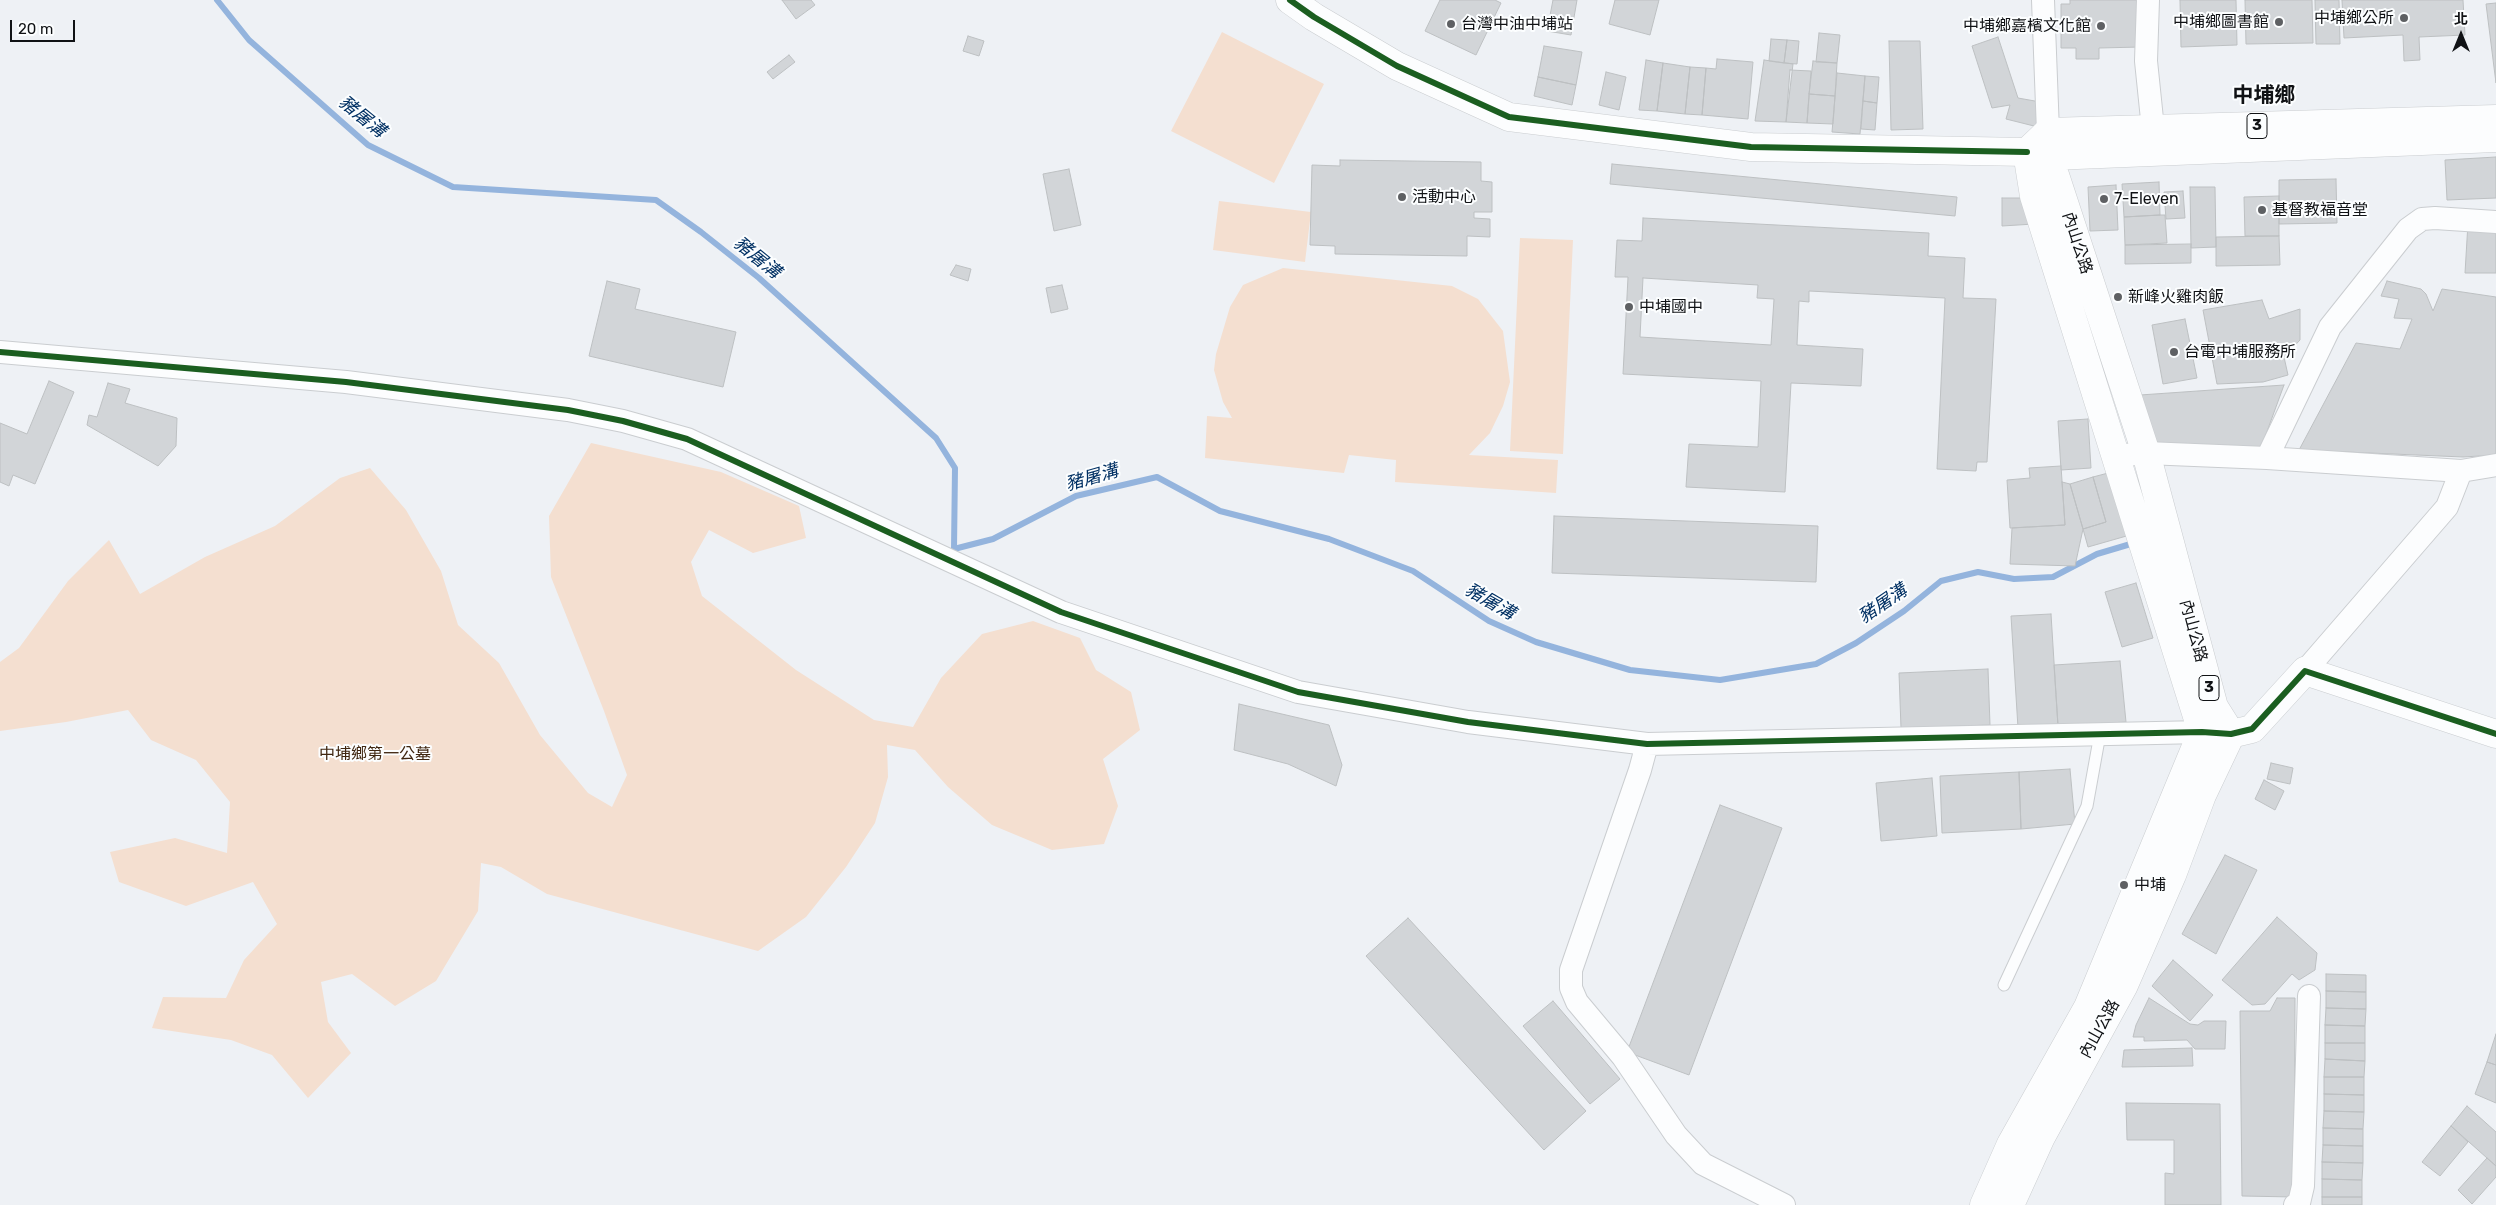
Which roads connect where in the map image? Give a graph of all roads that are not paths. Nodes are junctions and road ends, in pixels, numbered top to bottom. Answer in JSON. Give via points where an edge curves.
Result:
{"nodes":[{"id":1,"x":1290,"y":0,"type":"edge"},
{"id":2,"x":2044,"y":0,"type":"edge"},
{"id":3,"x":2148,"y":0,"type":"edge"},
{"id":4,"x":2496,"y":119,"type":"edge"},
{"id":5,"x":2152,"y":129,"type":"junction"},
{"id":6,"x":2048,"y":132,"type":"junction"},
{"id":7,"x":2496,"y":138,"type":"edge"},
{"id":8,"x":2027,"y":152,"type":"junction"},
{"id":9,"x":2496,"y":222,"type":"edge"},
{"id":10,"x":0,"y":352,"type":"edge"},
{"id":11,"x":2116,"y":363,"type":"junction"},
{"id":12,"x":2088,"y":368,"type":"junction"},
{"id":13,"x":2146,"y":453,"type":"junction"},
{"id":14,"x":2115,"y":456,"type":"junction"},
{"id":15,"x":2267,"y":458,"type":"junction"},
{"id":16,"x":2496,"y":465,"type":"edge"},
{"id":17,"x":2461,"y":471,"type":"junction"},
{"id":18,"x":2304,"y":671,"type":"junction"},
{"id":19,"x":2202,"y":732,"type":"junction"},
{"id":20,"x":2100,"y":734,"type":"junction"},
{"id":21,"x":2231,"y":734,"type":"junction"},
{"id":22,"x":2496,"y":734,"type":"edge"},
{"id":23,"x":1647,"y":744,"type":"junction"},
{"id":24,"x":2004,"y":985,"type":"dead end"},
{"id":25,"x":2309,"y":996,"type":"dead end"},
{"id":26,"x":1784,"y":1205,"type":"edge"},
{"id":27,"x":1984,"y":1205,"type":"edge"},
{"id":28,"x":2010,"y":1205,"type":"edge"},
{"id":29,"x":2295,"y":1205,"type":"edge"}],
"edges":[{"from":1,"to":8,"type":"main road","via":[[1314,18],[1397,66],[1509,117],[1751,147]]},
{"from":2,"to":6,"type":"street"},
{"from":3,"to":5,"type":"street","via":[[2146,60]]},
{"from":4,"to":5,"type":"main road","number":"3"},
{"from":5,"to":6,"type":"main road","number":"3"},
{"from":6,"to":8,"type":"main road"},
{"from":7,"to":8,"type":"main road","number":"3","via":[[2052,156]]},
{"from":8,"to":11,"type":"main road","name":"內山公路","number":"3","via":[[2055,175]]},
{"from":8,"to":12,"type":"main road","name":"內山公路","number":"3","via":[[2034,196]]},
{"from":9,"to":15,"type":"street","via":[[2422,219],[2408,229],[2330,326]]},
{"from":10,"to":23,"type":"street","via":[[346,382],[568,410],[623,421],[687,439],[1061,612],[1298,692],[1468,722]]},
{"from":11,"to":12,"type":"main road"},
{"from":11,"to":13,"type":"main road","name":"內山公路","number":"3"},
{"from":12,"to":14,"type":"main road","name":"內山公路","number":"3"},
{"from":13,"to":14,"type":"street"},
{"from":13,"to":15,"type":"street"},
{"from":13,"to":21,"type":"main road","name":"內山公路","number":"3","via":[[2214,707]]},
{"from":14,"to":19,"type":"main road","name":"內山公路","number":"3"},
{"from":15,"to":17,"type":"street"},
{"from":16,"to":17,"type":"street"},
{"from":17,"to":18,"type":"street","via":[[2447,507]]},
{"from":18,"to":21,"type":"main road","via":[[2252,729]]},
{"from":18,"to":22,"type":"main road"},
{"from":19,"to":20,"type":"street"},
{"from":19,"to":21,"type":"main road"},
{"from":19,"to":27,"type":"main road","name":"內山公路","via":[[2088,1007],[2011,1144]]},
{"from":20,"to":23,"type":"street"},
{"from":20,"to":24,"type":"lane","via":[[2087,806]]},
{"from":21,"to":28,"type":"main road","name":"內山公路","via":[[2202,795],[2172,875],[2124,985],[2041,1137]]},
{"from":23,"to":26,"type":"street","via":[[1570,970],[1571,988],[1577,1002],[1623,1057],[1676,1135],[1703,1164]]},
{"from":25,"to":29,"type":"street","via":[[2303,1186],[2299,1203]]}]}
